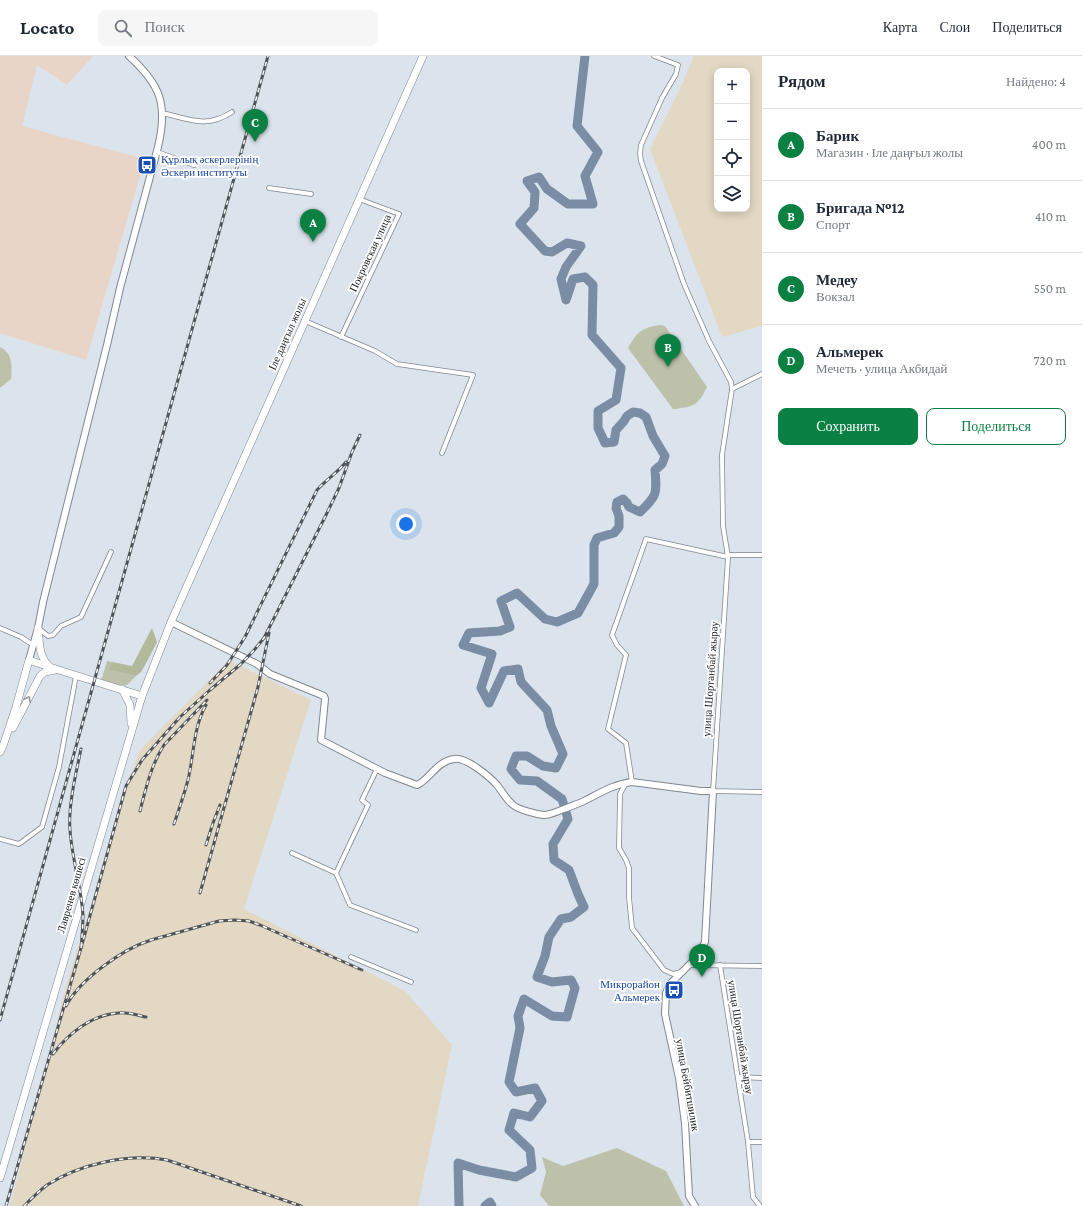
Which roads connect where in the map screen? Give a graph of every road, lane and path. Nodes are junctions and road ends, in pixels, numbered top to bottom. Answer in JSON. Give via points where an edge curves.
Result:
{"nodes":[{"id":1,"x":129,"y":56,"type":"edge"},
{"id":2,"x":423,"y":56,"type":"edge"},
{"id":3,"x":654,"y":56,"type":"edge"},
{"id":4,"x":232,"y":112,"type":"dead end"},
{"id":5,"x":162,"y":113,"type":"junction"},
{"id":6,"x":157,"y":152,"type":"junction"},
{"id":7,"x":194,"y":165,"type":"dead end"},
{"id":8,"x":269,"y":188,"type":"dead end"},
{"id":9,"x":311,"y":194,"type":"dead end"},
{"id":10,"x":359,"y":199,"type":"junction"},
{"id":11,"x":305,"y":321,"type":"junction"},
{"id":12,"x":341,"y":337,"type":"junction"},
{"id":13,"x":762,"y":374,"type":"edge"},
{"id":14,"x":732,"y":389,"type":"junction"},
{"id":15,"x":442,"y":453,"type":"dead end"},
{"id":16,"x":110,"y":552,"type":"dead end"},
{"id":17,"x":762,"y":555,"type":"edge"},
{"id":18,"x":728,"y":556,"type":"junction"},
{"id":19,"x":171,"y":621,"type":"junction"},
{"id":20,"x":0,"y":628,"type":"edge"},
{"id":21,"x":38,"y":628,"type":"junction"},
{"id":22,"x":34,"y":644,"type":"junction"},
{"id":23,"x":29,"y":660,"type":"junction"},
{"id":24,"x":53,"y":669,"type":"junction"},
{"id":25,"x":76,"y":676,"type":"junction"},
{"id":26,"x":122,"y":690,"type":"junction"},
{"id":27,"x":142,"y":696,"type":"junction"},
{"id":28,"x":131,"y":734,"type":"junction"},
{"id":29,"x":2,"y":749,"type":"edge"},
{"id":30,"x":377,"y":769,"type":"junction"},
{"id":31,"x":629,"y":783,"type":"junction"},
{"id":32,"x":713,"y":791,"type":"junction"},
{"id":33,"x":762,"y":792,"type":"edge"},
{"id":34,"x":0,"y":839,"type":"edge"},
{"id":35,"x":292,"y":853,"type":"dead end"},
{"id":36,"x":336,"y":873,"type":"junction"},
{"id":37,"x":416,"y":930,"type":"dead end"},
{"id":38,"x":350,"y":957,"type":"dead end"},
{"id":39,"x":762,"y":962,"type":"edge"},
{"id":40,"x":689,"y":965,"type":"junction"},
{"id":41,"x":720,"y":965,"type":"junction"},
{"id":42,"x":762,"y":966,"type":"edge"},
{"id":43,"x":683,"y":972,"type":"junction"},
{"id":44,"x":411,"y":982,"type":"dead end"},
{"id":45,"x":738,"y":1077,"type":"junction"},
{"id":46,"x":762,"y":1078,"type":"edge"},
{"id":47,"x":748,"y":1142,"type":"junction"},
{"id":48,"x":762,"y":1142,"type":"edge"},
{"id":49,"x":0,"y":1178,"type":"edge"},
{"id":50,"x":695,"y":1206,"type":"edge"},
{"id":51,"x":760,"y":1206,"type":"edge"}],
"edges":[{"from":1,"to":5,"type":"street","via":[[153,82]]},
{"from":2,"to":10,"type":"main road","name":"Іле даңғыл жолы"},
{"from":3,"to":14,"type":"street","via":[[678,65],[641,145],[641,161],[684,284],[731,382]]},
{"from":4,"to":5,"type":"street","via":[[222,118],[203,123]]},
{"from":5,"to":6,"type":"street"},
{"from":6,"to":7,"type":"street"},
{"from":6,"to":21,"type":"street","via":[[120,288]]},
{"from":8,"to":9,"type":"street"},
{"from":10,"to":11,"type":"main road","name":"Іле даңғыл жолы"},
{"from":10,"to":12,"type":"street","name":"Покровская улица","via":[[399,214]]},
{"from":11,"to":12,"type":"street"},
{"from":11,"to":19,"type":"main road","name":"Іле даңғыл жолы"},
{"from":12,"to":15,"type":"street","via":[[375,351],[397,364],[473,375]]},
{"from":13,"to":14,"type":"street"},
{"from":14,"to":18,"type":"street","name":"улица Шортанбай жырау","via":[[722,455],[723,526]]},
{"from":16,"to":21,"type":"street","via":[[81,618],[61,626],[53,635],[48,636]]},
{"from":17,"to":18,"type":"street"},
{"from":18,"to":31,"type":"street","via":[[646,539],[612,635],[626,655],[608,729],[626,743]]},
{"from":18,"to":32,"type":"street","name":"улица Шортанбай жырау"},
{"from":19,"to":27,"type":"main road","name":"Лавренев көшесі"},
{"from":19,"to":30,"type":"street","via":[[257,664],[270,674],[324,696],[326,699],[321,740]]},
{"from":20,"to":22,"type":"street"},
{"from":21,"to":22,"type":"street"},
{"from":21,"to":24,"type":"main road","via":[[43,660]]},
{"from":22,"to":23,"type":"street"},
{"from":23,"to":24,"type":"main road"},
{"from":23,"to":29,"type":"main road"},
{"from":24,"to":25,"type":"main road"},
{"from":29,"to":24,"type":"main road","one_way":true,"via":[[40,676]]},
{"from":25,"to":26,"type":"main road"},
{"from":25,"to":34,"type":"street","via":[[59,767],[42,827],[19,844]]},
{"from":26,"to":27,"type":"main road"},
{"from":26,"to":28,"type":"main road","via":[[132,714]]},
{"from":27,"to":28,"type":"main road","name":"Лавренев көшесі"},
{"from":28,"to":49,"type":"main road","name":"Лавренев көшесі"},
{"from":30,"to":31,"type":"street","via":[[417,785],[444,763],[461,759],[486,775],[513,805],[525,811],[544,815],[560,811],[616,785]]},
{"from":30,"to":36,"type":"street","via":[[362,800],[368,805]]},
{"from":31,"to":32,"type":"street"},
{"from":31,"to":43,"type":"street","via":[[620,794],[619,848],[629,868],[632,928],[664,970],[673,974]]},
{"from":32,"to":33,"type":"street"},
{"from":32,"to":40,"type":"street","name":"улица Шортанбай жырау","via":[[705,942],[698,956]]},
{"from":35,"to":36,"type":"street"},
{"from":36,"to":37,"type":"street","via":[[350,905]]},
{"from":38,"to":44,"type":"street"},
{"from":39,"to":42,"type":"street"},
{"from":40,"to":41,"type":"street"},
{"from":40,"to":43,"type":"street","name":"улица Бейбитшилик"},
{"from":41,"to":42,"type":"street"},
{"from":41,"to":45,"type":"street","name":"улица Шортанбай жырау"},
{"from":43,"to":50,"type":"street","name":"улица Бейбитшилик","via":[[670,984],[666,993],[665,1014],[679,1078],[685,1123],[689,1196]]},
{"from":45,"to":46,"type":"street"},
{"from":45,"to":47,"type":"street","name":"улица Шортанбай жырау"},
{"from":47,"to":48,"type":"street"},
{"from":47,"to":51,"type":"street","name":"улица Шортанбай жырау","via":[[753,1197]]}]}
